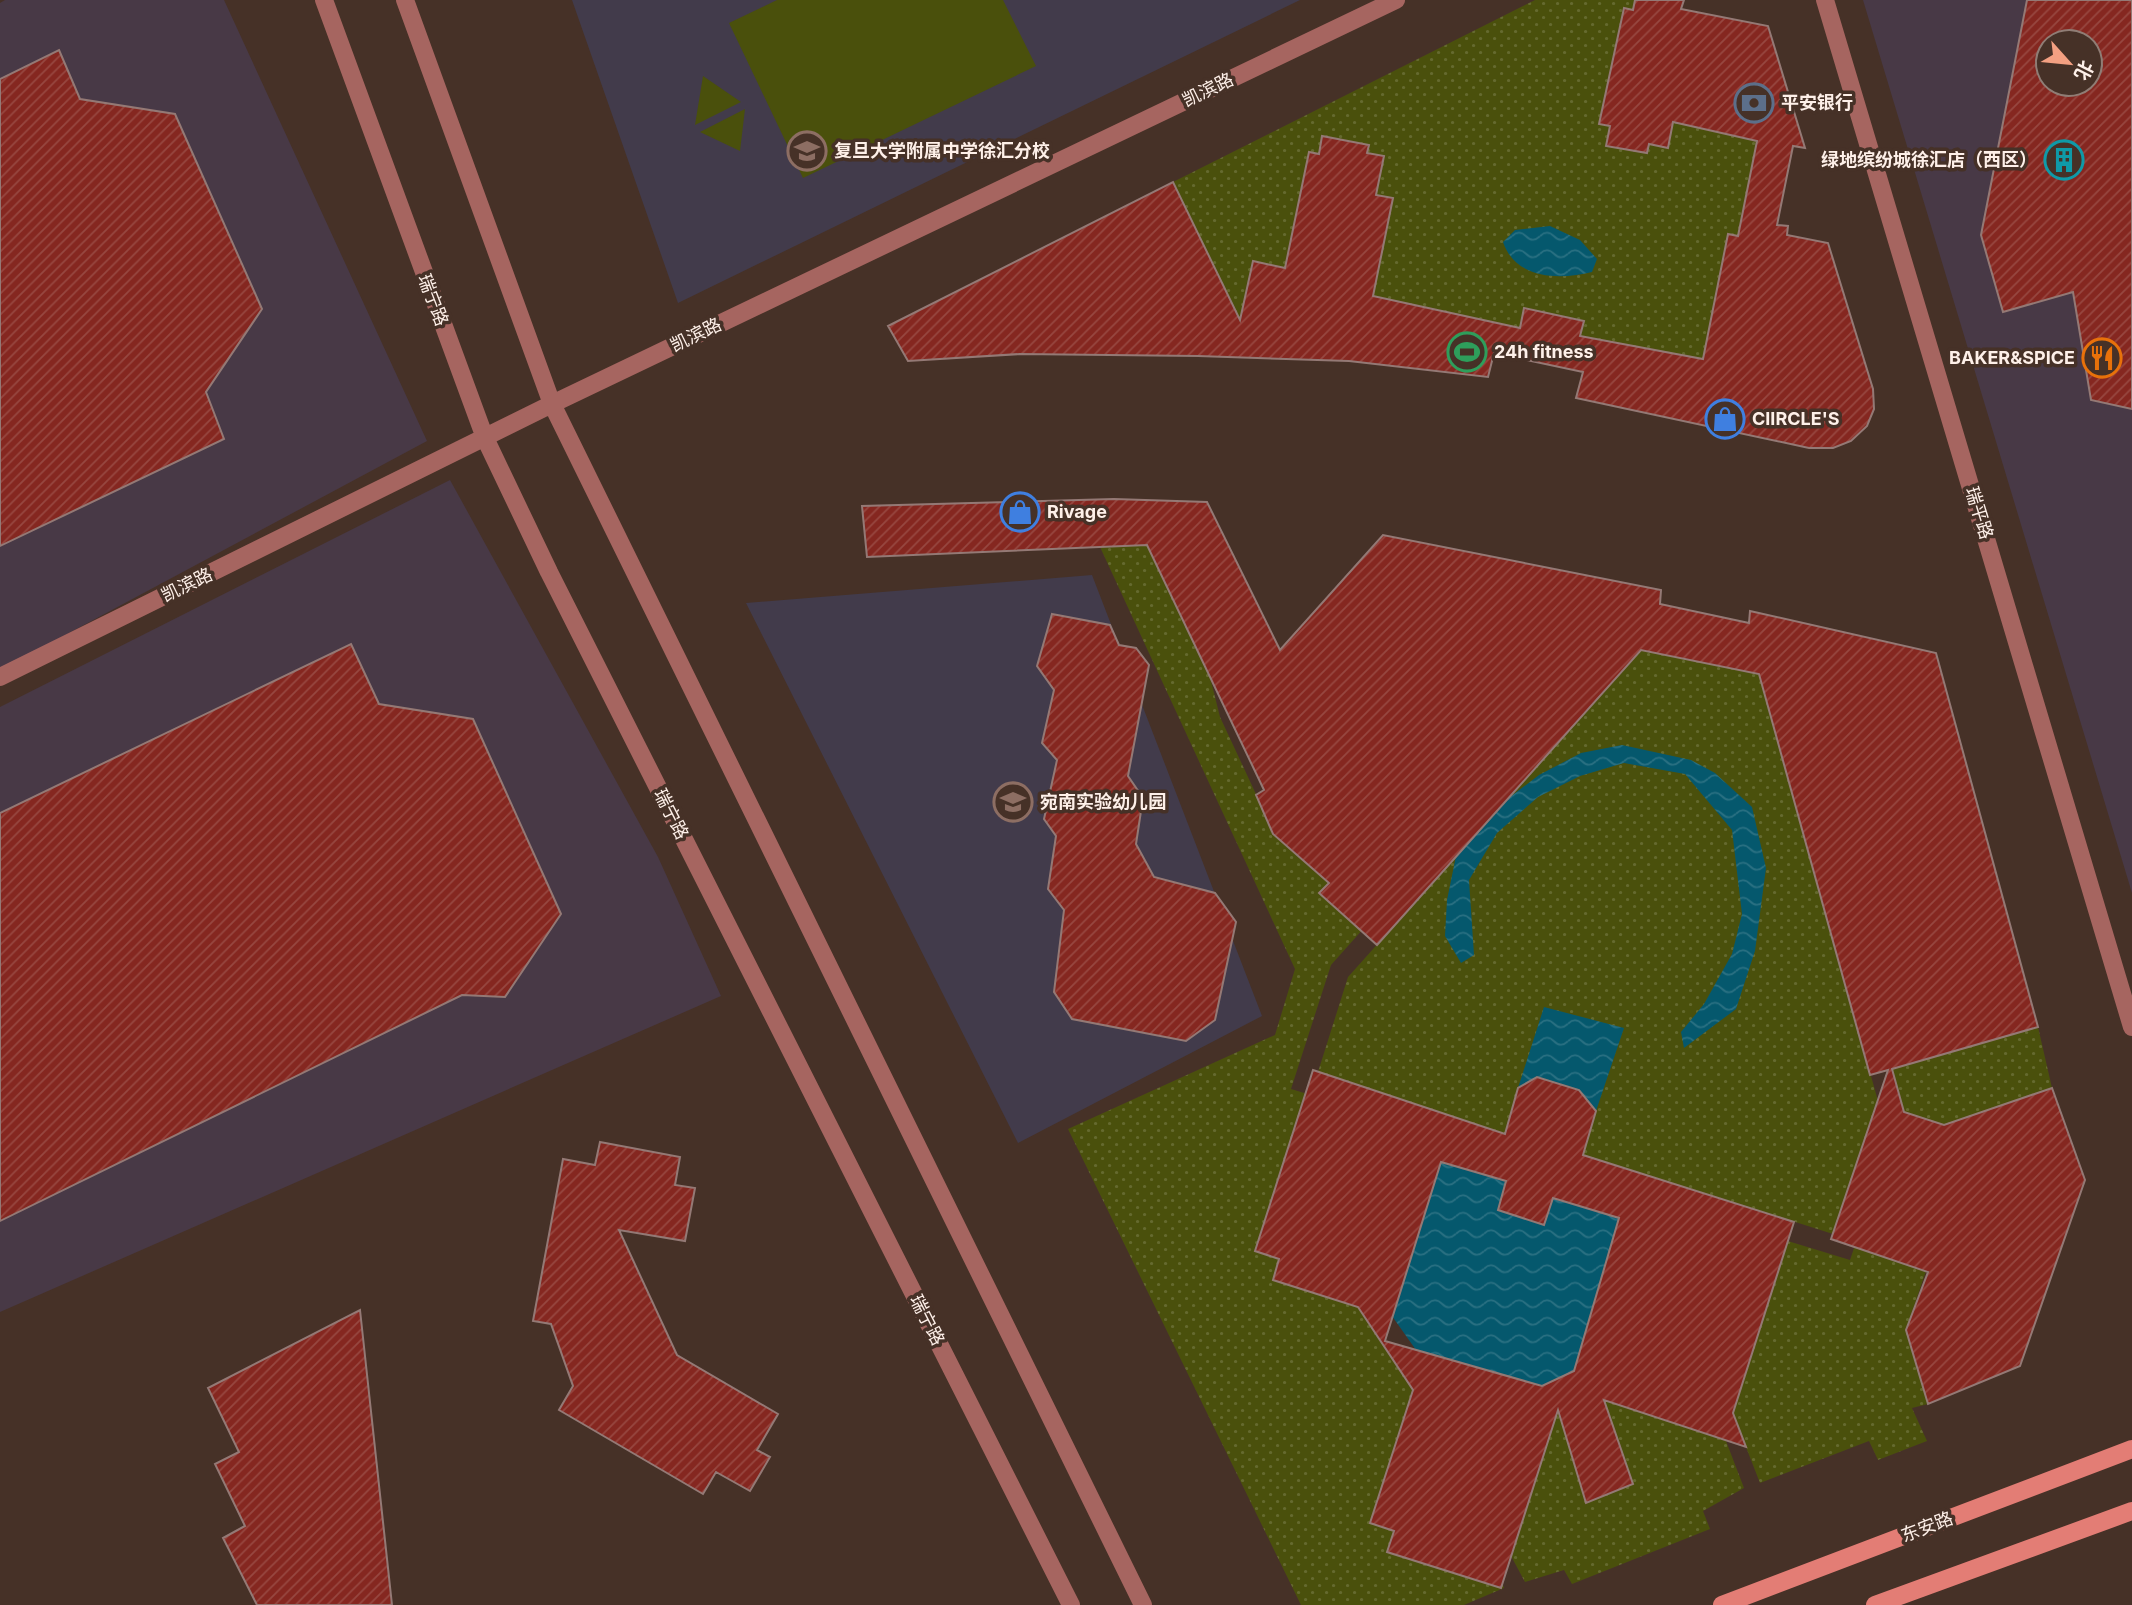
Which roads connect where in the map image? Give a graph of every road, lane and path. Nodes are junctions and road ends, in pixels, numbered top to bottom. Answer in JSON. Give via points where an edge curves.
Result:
{"nodes":[{"id":1,"x":324,"y":0,"type":"edge"},
{"id":2,"x":405,"y":0,"type":"edge"},
{"id":3,"x":1396,"y":0,"type":"edge"},
{"id":4,"x":1825,"y":0,"type":"edge"},
{"id":5,"x":552,"y":404,"type":"junction"},
{"id":6,"x":485,"y":438,"type":"junction"},
{"id":7,"x":0,"y":677,"type":"edge"},
{"id":8,"x":2132,"y":1027,"type":"edge"},
{"id":9,"x":2132,"y":1449,"type":"edge"},
{"id":10,"x":2132,"y":1511,"type":"edge"},
{"id":11,"x":1071,"y":1605,"type":"edge"},
{"id":12,"x":1143,"y":1605,"type":"edge"},
{"id":13,"x":1722,"y":1605,"type":"edge"},
{"id":14,"x":1875,"y":1605,"type":"edge"}],
"edges":[{"from":1,"to":6,"type":"street","name":"瑞宁路"},
{"from":2,"to":5,"type":"street"},
{"from":3,"to":5,"type":"street","name":"凯滨路"},
{"from":4,"to":8,"type":"street","name":"瑞平路"},
{"from":5,"to":6,"type":"street","name":"凯滨路"},
{"from":5,"to":12,"type":"street"},
{"from":6,"to":7,"type":"street","name":"凯滨路"},
{"from":6,"to":11,"type":"street","name":"瑞宁路"},
{"from":9,"to":13,"type":"street","name":"东安路"},
{"from":10,"to":14,"type":"street"}]}
